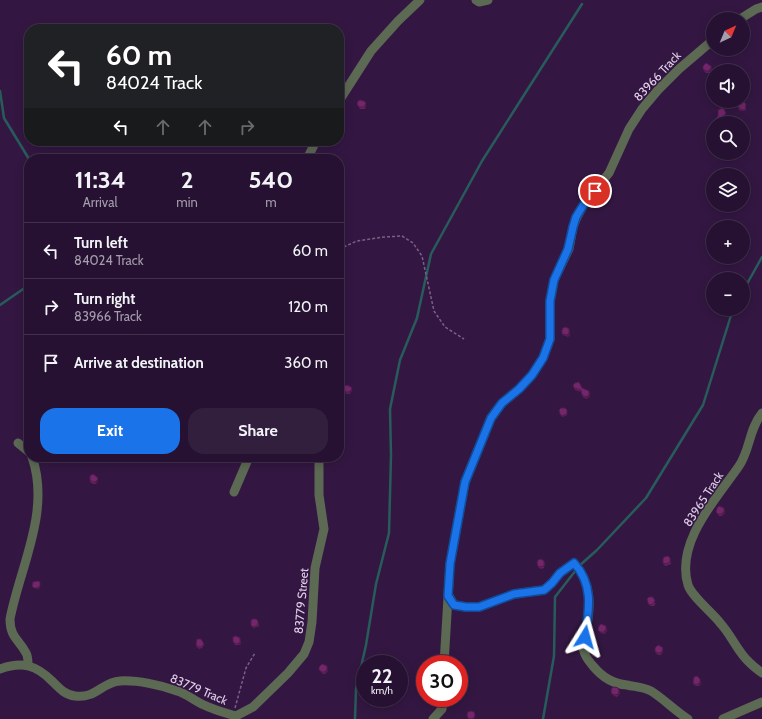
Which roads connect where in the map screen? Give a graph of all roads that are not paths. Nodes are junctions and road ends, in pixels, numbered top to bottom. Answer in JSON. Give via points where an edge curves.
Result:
{"nodes":[{"id":1,"x":420,"y":0,"type":"edge"},
{"id":2,"x":476,"y":0,"type":"edge"},
{"id":3,"x":488,"y":0,"type":"edge"},
{"id":4,"x":762,"y":8,"type":"edge"},
{"id":5,"x":750,"y":13,"type":"edge"},
{"id":6,"x":706,"y":46,"type":"edge"},
{"id":7,"x":344,"y":93,"type":"edge"},
{"id":8,"x":762,"y":413,"type":"edge"},
{"id":9,"x":18,"y":443,"type":"dead end"},
{"id":10,"x":24,"y":448,"type":"edge"},
{"id":11,"x":33,"y":462,"type":"edge"},
{"id":12,"x":247,"y":462,"type":"edge"},
{"id":13,"x":319,"y":462,"type":"edge"},
{"id":14,"x":234,"y":492,"type":"dead end"},
{"id":15,"x":448,"y":596,"type":"junction"},
{"id":16,"x":445,"y":655,"type":"edge"},
{"id":17,"x":28,"y":666,"type":"junction"},
{"id":18,"x":0,"y":669,"type":"edge"},
{"id":19,"x":762,"y":673,"type":"edge"},
{"id":20,"x":762,"y":702,"type":"edge"},
{"id":21,"x":442,"y":707,"type":"edge"},
{"id":22,"x":234,"y":717,"type":"edge"},
{"id":23,"x":734,"y":717,"type":"edge"},
{"id":24,"x":433,"y":719,"type":"edge"},
{"id":25,"x":688,"y":719,"type":"edge"},
{"id":26,"x":723,"y":719,"type":"edge"}],
"edges":[{"from":1,"to":7,"type":"street","via":[[371,50]]},
{"from":2,"to":3,"type":"street"},
{"from":4,"to":5,"type":"street"},
{"from":6,"to":15,"type":"street","name":"83966 Track","via":[[679,69],[642,109],[629,129],[609,173],[576,217],[568,249],[554,280],[550,301],[550,339],[543,358],[532,375],[502,403],[491,418],[465,482],[450,564]]},
{"from":8,"to":19,"type":"street","name":"83965 Track","via":[[750,434],[744,458],[692,538],[686,562],[688,586],[723,626],[749,663]]},
{"from":9,"to":10,"type":"street"},
{"from":11,"to":17,"type":"street","via":[[38,502],[33,535],[10,619],[10,627],[26,653]]},
{"from":12,"to":14,"type":"street"},
{"from":13,"to":22,"type":"street","name":"83779 Street","via":[[319,495],[324,529],[315,568],[309,642],[304,654],[283,678],[253,707]]},
{"from":15,"to":16,"type":"street","name":"83966 Track"},
{"from":15,"to":25,"type":"street","via":[[454,605],[479,607],[514,594],[544,590],[574,563],[586,583],[589,599],[583,645],[586,657],[606,678],[620,684],[646,688]]},
{"from":17,"to":18,"type":"street","name":"83779 Track","via":[[8,666]]},
{"from":17,"to":22,"type":"street","name":"83779 Track","via":[[38,669],[64,692],[74,696],[87,697],[112,682],[153,684],[177,691]]},
{"from":20,"to":23,"type":"street"},
{"from":21,"to":24,"type":"street"},
{"from":23,"to":26,"type":"street"}]}
